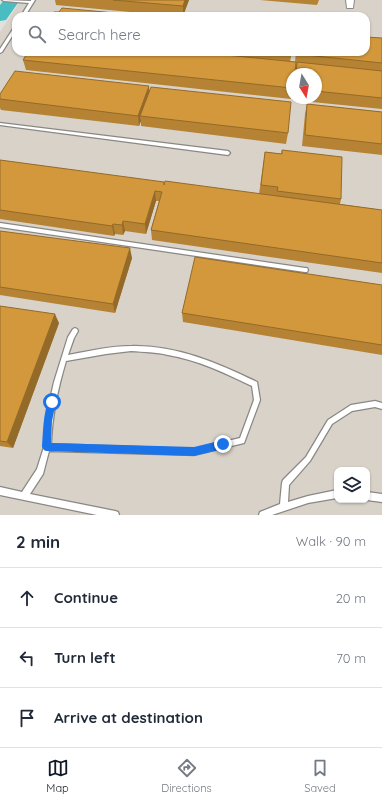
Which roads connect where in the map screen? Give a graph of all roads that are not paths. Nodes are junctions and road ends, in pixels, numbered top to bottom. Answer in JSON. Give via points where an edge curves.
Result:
{"nodes":[{"id":1,"x":4,"y":0,"type":"edge"},
{"id":2,"x":32,"y":1,"type":"edge"},
{"id":3,"x":25,"y":12,"type":"edge"},
{"id":4,"x":12,"y":33,"type":"edge"},
{"id":5,"x":0,"y":52,"type":"edge"},
{"id":6,"x":0,"y":124,"type":"edge"},
{"id":7,"x":228,"y":153,"type":"dead end"},
{"id":8,"x":0,"y":224,"type":"edge"},
{"id":9,"x":306,"y":270,"type":"dead end"},
{"id":10,"x":76,"y":330,"type":"dead end"},
{"id":11,"x":64,"y":359,"type":"junction"},
{"id":12,"x":382,"y":406,"type":"edge"},
{"id":13,"x":46,"y":447,"type":"junction"},
{"id":14,"x":0,"y":491,"type":"edge"},
{"id":15,"x":334,"y":494,"type":"edge"},
{"id":16,"x":24,"y":496,"type":"junction"},
{"id":17,"x":370,"y":496,"type":"edge"},
{"id":18,"x":382,"y":498,"type":"edge"},
{"id":19,"x":284,"y":506,"type":"junction"},
{"id":20,"x":115,"y":515,"type":"edge"},
{"id":21,"x":263,"y":515,"type":"edge"}],
"edges":[{"from":1,"to":2,"type":"lane"},
{"from":2,"to":3,"type":"lane"},
{"from":4,"to":5,"type":"lane"},
{"from":6,"to":7,"type":"lane"},
{"from":8,"to":9,"type":"lane"},
{"from":10,"to":11,"type":"lane"},
{"from":11,"to":13,"type":"lane","via":[[48,421]]},
{"from":11,"to":13,"type":"lane","via":[[113,350],[151,349],[185,355],[255,384],[257,400],[242,441],[194,452]]},
{"from":12,"to":19,"type":"lane","via":[[375,404],[351,408],[330,422],[308,459],[286,483]]},
{"from":13,"to":16,"type":"lane","via":[[40,471]]},
{"from":14,"to":16,"type":"lane"},
{"from":15,"to":19,"type":"lane"},
{"from":16,"to":20,"type":"lane"},
{"from":17,"to":18,"type":"lane"},
{"from":19,"to":21,"type":"lane"}]}
